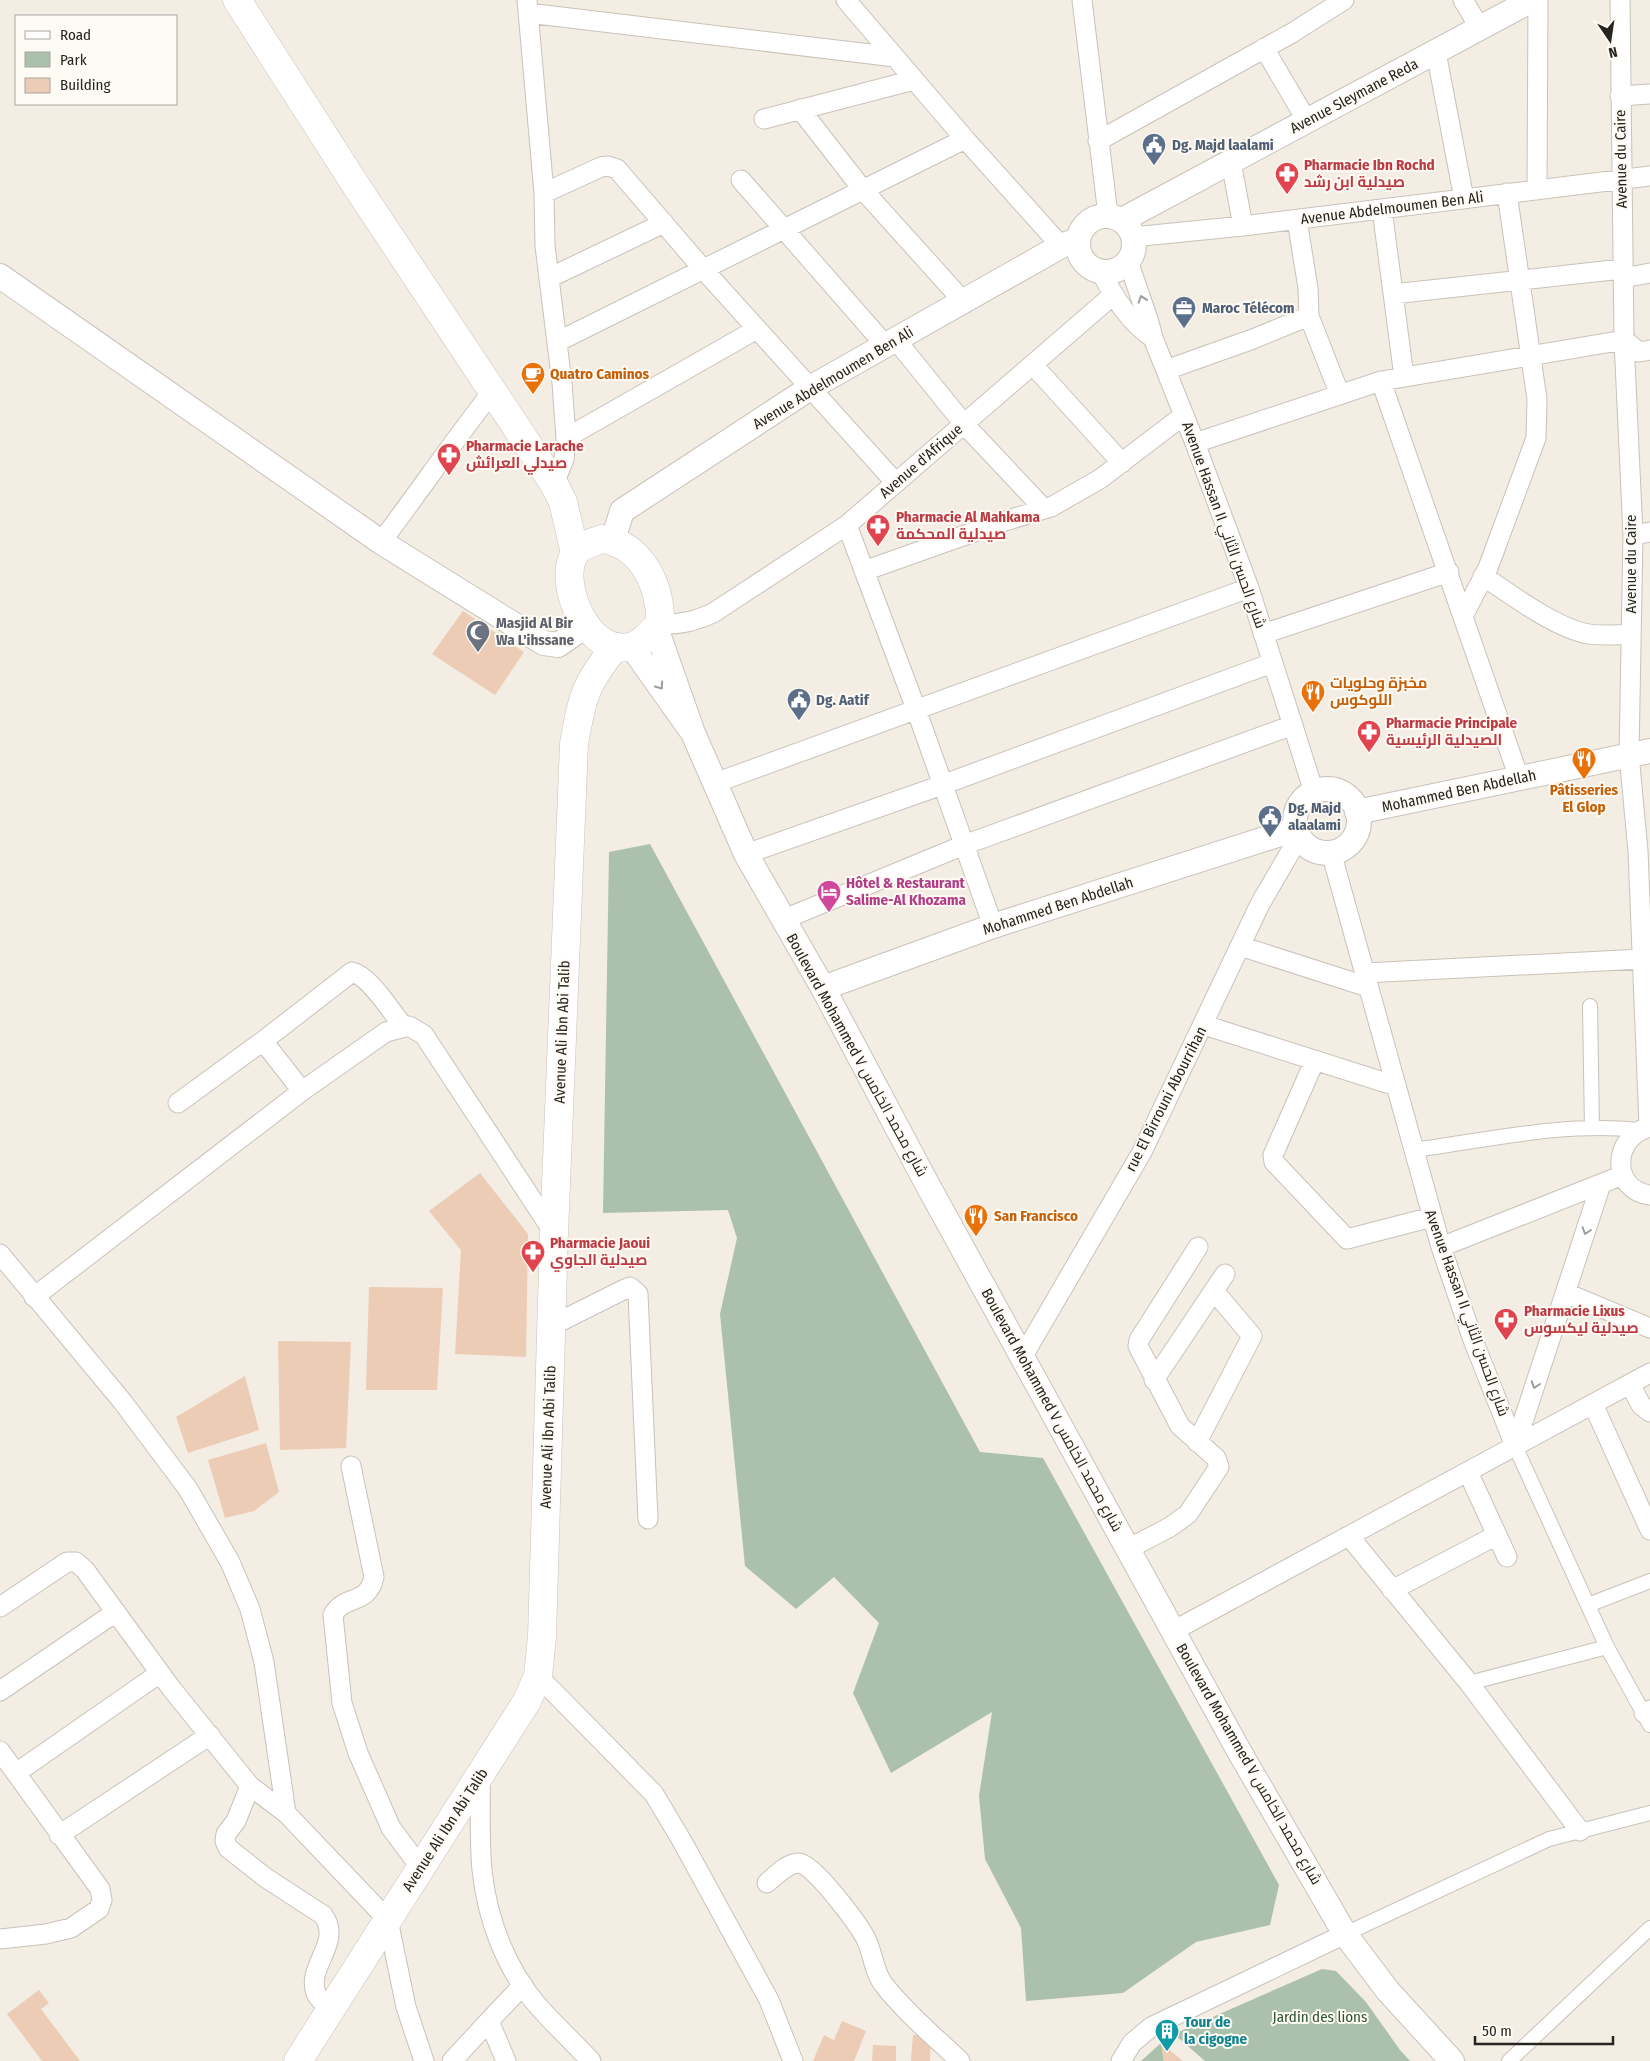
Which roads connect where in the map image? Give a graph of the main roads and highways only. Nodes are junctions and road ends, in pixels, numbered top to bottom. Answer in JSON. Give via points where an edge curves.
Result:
{"nodes":[{"id":1,"x":237,"y":0,"type":"edge"},
{"id":2,"x":559,"y":493,"type":"junction"},
{"id":3,"x":612,"y":540,"type":"junction"},
{"id":4,"x":574,"y":553,"type":"junction"},
{"id":5,"x":606,"y":639,"type":"junction"},
{"id":6,"x":298,"y":2061,"type":"edge"}],
"edges":[{"from":1,"to":2,"type":"main road"},
{"from":2,"to":3,"type":"main road"},
{"from":2,"to":4,"type":"main road"},
{"from":3,"to":4,"type":"main road","via":[[602,539]]},
{"from":3,"to":5,"type":"main road","via":[[633,552],[648,573],[658,599],[658,626],[642,642]]},
{"from":4,"to":5,"type":"main road","via":[[570,568],[577,608]]},
{"from":5,"to":6,"type":"main road","name":"Avenue Ali Ibn Abi Talib","via":[[579,712],[574,744],[538,1676],[527,1702]]}]}
